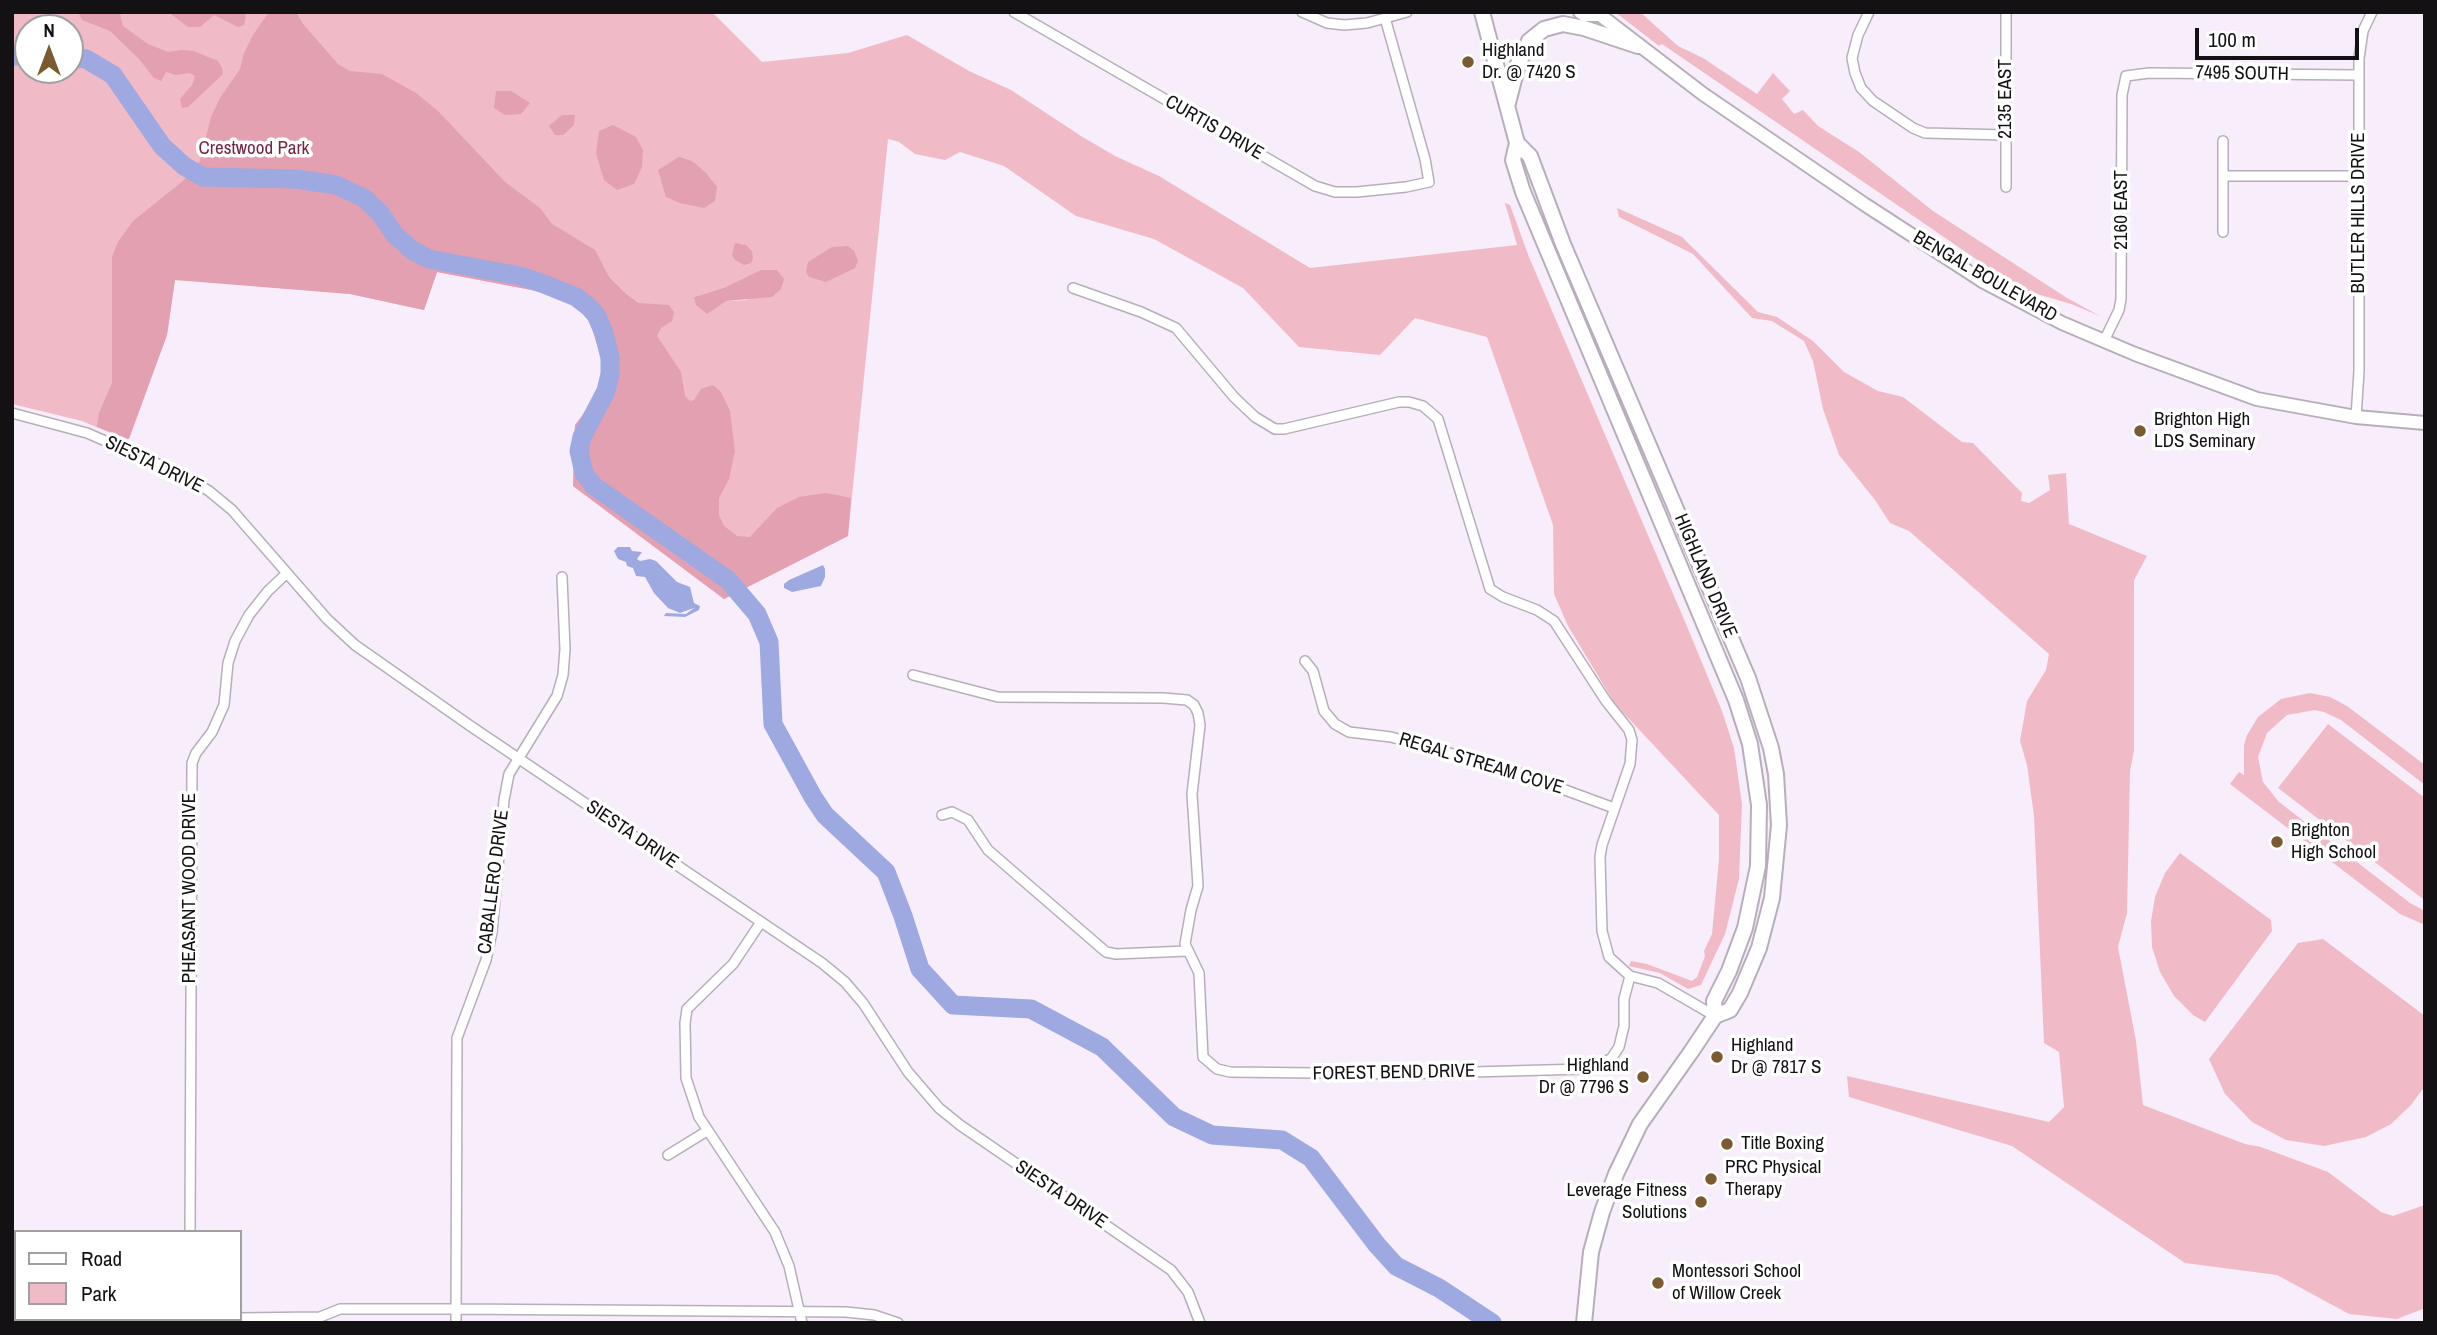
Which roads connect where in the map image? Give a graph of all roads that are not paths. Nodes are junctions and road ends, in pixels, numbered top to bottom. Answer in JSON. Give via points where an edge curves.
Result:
{"nodes":[{"id":1,"x":1014,"y":12,"type":"edge"},
{"id":2,"x":1302,"y":12,"type":"edge"},
{"id":3,"x":1407,"y":12,"type":"edge"},
{"id":4,"x":1482,"y":12,"type":"edge"},
{"id":5,"x":1580,"y":12,"type":"edge"},
{"id":6,"x":1869,"y":12,"type":"edge"},
{"id":7,"x":2006,"y":12,"type":"edge"},
{"id":8,"x":2372,"y":12,"type":"edge"},
{"id":9,"x":1596,"y":13,"type":"edge"},
{"id":10,"x":1385,"y":18,"type":"junction"},
{"id":11,"x":1638,"y":46,"type":"junction"},
{"id":12,"x":2359,"y":75,"type":"junction"},
{"id":13,"x":2126,"y":76,"type":"joint"},
{"id":14,"x":1508,"y":104,"type":"junction"},
{"id":15,"x":2006,"y":135,"type":"junction"},
{"id":16,"x":2223,"y":141,"type":"dead end"},
{"id":17,"x":2223,"y":176,"type":"junction"},
{"id":18,"x":2359,"y":176,"type":"junction"},
{"id":19,"x":2006,"y":187,"type":"dead end"},
{"id":20,"x":2223,"y":232,"type":"dead end"},
{"id":21,"x":1073,"y":288,"type":"dead end"},
{"id":22,"x":2104,"y":341,"type":"junction"},
{"id":23,"x":12,"y":413,"type":"edge"},
{"id":24,"x":2356,"y":417,"type":"junction"},
{"id":25,"x":2425,"y":422,"type":"edge"},
{"id":26,"x":287,"y":573,"type":"junction"},
{"id":27,"x":562,"y":577,"type":"dead end"},
{"id":28,"x":1305,"y":661,"type":"dead end"},
{"id":29,"x":913,"y":675,"type":"dead end"},
{"id":30,"x":518,"y":757,"type":"junction"},
{"id":31,"x":1614,"y":808,"type":"junction"},
{"id":32,"x":943,"y":816,"type":"dead end"},
{"id":33,"x":761,"y":922,"type":"junction"},
{"id":34,"x":1187,"y":951,"type":"junction"},
{"id":35,"x":1630,"y":976,"type":"junction"},
{"id":36,"x":1714,"y":1016,"type":"junction"},
{"id":37,"x":707,"y":1130,"type":"junction"},
{"id":38,"x":668,"y":1155,"type":"dead end"},
{"id":39,"x":190,"y":1230,"type":"edge"},
{"id":40,"x":456,"y":1309,"type":"junction"},
{"id":41,"x":567,"y":1311,"type":"junction"},
{"id":42,"x":801,"y":1312,"type":"junction"},
{"id":43,"x":242,"y":1318,"type":"edge"},
{"id":44,"x":456,"y":1323,"type":"edge"},
{"id":45,"x":573,"y":1323,"type":"edge"},
{"id":46,"x":802,"y":1323,"type":"edge"},
{"id":47,"x":898,"y":1323,"type":"edge"},
{"id":48,"x":1200,"y":1323,"type":"edge"},
{"id":49,"x":1584,"y":1323,"type":"edge"}],
"edges":[{"from":1,"to":10,"type":"street","name":"CURTIS DRIVE","via":[[1315,186],[1335,192],[1429,182]]},
{"from":2,"to":10,"type":"street","via":[[1344,25]]},
{"from":3,"to":10,"type":"street"},
{"from":4,"to":14,"type":"main road","name":"HIGHLAND DRIVE"},
{"from":5,"to":9,"type":"main road","name":"BENGAL BOULEVARD"},
{"from":6,"to":15,"type":"street","via":[[1852,58],[1861,88],[1873,101],[1925,133]]},
{"from":7,"to":15,"type":"street","name":"2135 EAST"},
{"from":8,"to":12,"type":"street","name":"BUTLER HILLS DRIVE","via":[[2363,31]]},
{"from":9,"to":11,"type":"main road","name":"BENGAL BOULEVARD"},
{"from":11,"to":14,"type":"main road","via":[[1584,27],[1563,24],[1544,29],[1529,41]]},
{"from":11,"to":22,"type":"main road","name":"BENGAL BOULEVARD","via":[[1984,282]]},
{"from":12,"to":13,"type":"street","name":"7495 SOUTH"},
{"from":12,"to":18,"type":"street","name":"BUTLER HILLS DRIVE"},
{"from":13,"to":22,"type":"street","name":"2160 EAST","via":[[2122,95],[2121,299]]},
{"from":14,"to":36,"type":"main road","name":"HIGHLAND DRIVE","via":[[1517,143],[1530,156],[1748,678],[1771,748],[1779,825],[1772,898],[1759,948],[1740,993],[1730,1010]]},
{"from":15,"to":19,"type":"street","name":"2135 EAST"},
{"from":16,"to":17,"type":"street"},
{"from":17,"to":18,"type":"street"},
{"from":17,"to":20,"type":"street"},
{"from":18,"to":24,"type":"street","name":"BUTLER HILLS DRIVE"},
{"from":21,"to":31,"type":"street","via":[[1176,328],[1234,397],[1255,418],[1275,429],[1399,402],[1416,403],[1432,412],[1443,430],[1490,589],[1554,621],[1629,730],[1633,752]]},
{"from":22,"to":24,"type":"main road","name":"BENGAL BOULEVARD","via":[[2257,399]]},
{"from":23,"to":26,"type":"street","name":"SIESTA DRIVE","via":[[87,433],[181,474],[232,510]]},
{"from":24,"to":25,"type":"main road","name":"BENGAL BOULEVARD"},
{"from":26,"to":30,"type":"street","name":"SIESTA DRIVE","via":[[355,645]]},
{"from":26,"to":39,"type":"street","name":"PHEASANT WOOD DRIVE","via":[[248,615],[228,663],[224,705],[192,763]]},
{"from":27,"to":30,"type":"street","name":"CABALLERO DRIVE","via":[[563,675],[557,696]]},
{"from":28,"to":31,"type":"street","name":"REGAL STREAM COVE","via":[[1313,671],[1324,711],[1349,732],[1391,737],[1508,769]]},
{"from":29,"to":34,"type":"street","name":"FOREST BEND DRIVE","via":[[998,697],[1163,698],[1194,705],[1200,725],[1192,794],[1198,886],[1186,932]]},
{"from":30,"to":33,"type":"street","name":"SIESTA DRIVE"},
{"from":30,"to":40,"type":"street","name":"CABALLERO DRIVE","via":[[504,800],[486,960],[457,1038]]},
{"from":31,"to":35,"type":"street","via":[[1600,857],[1602,931],[1609,957]]},
{"from":32,"to":34,"type":"street","via":[[952,812],[968,820],[988,850],[1106,952]]},
{"from":33,"to":37,"type":"street","via":[[733,964],[691,1003],[685,1016],[686,1078]]},
{"from":33,"to":48,"type":"street","name":"SIESTA DRIVE","via":[[845,982],[939,1108],[1171,1270],[1188,1292]]},
{"from":34,"to":35,"type":"street","name":"FOREST BEND DRIVE","via":[[1199,973],[1203,1057],[1217,1069],[1230,1072],[1583,1069],[1611,1059],[1619,1047]]},
{"from":35,"to":36,"type":"street","via":[[1658,983]]},
{"from":36,"to":49,"type":"main road","name":"HIGHLAND DRIVE","via":[[1625,1153],[1594,1242]]},
{"from":37,"to":38,"type":"street"},
{"from":37,"to":42,"type":"street","via":[[775,1232]]},
{"from":40,"to":41,"type":"street"},
{"from":40,"to":43,"type":"street","via":[[340,1309],[320,1317]]},
{"from":40,"to":44,"type":"street","name":"CABALLERO DRIVE"},
{"from":41,"to":42,"type":"street"},
{"from":41,"to":45,"type":"street"},
{"from":42,"to":46,"type":"street"},
{"from":42,"to":47,"type":"street","via":[[873,1315]]}]}
